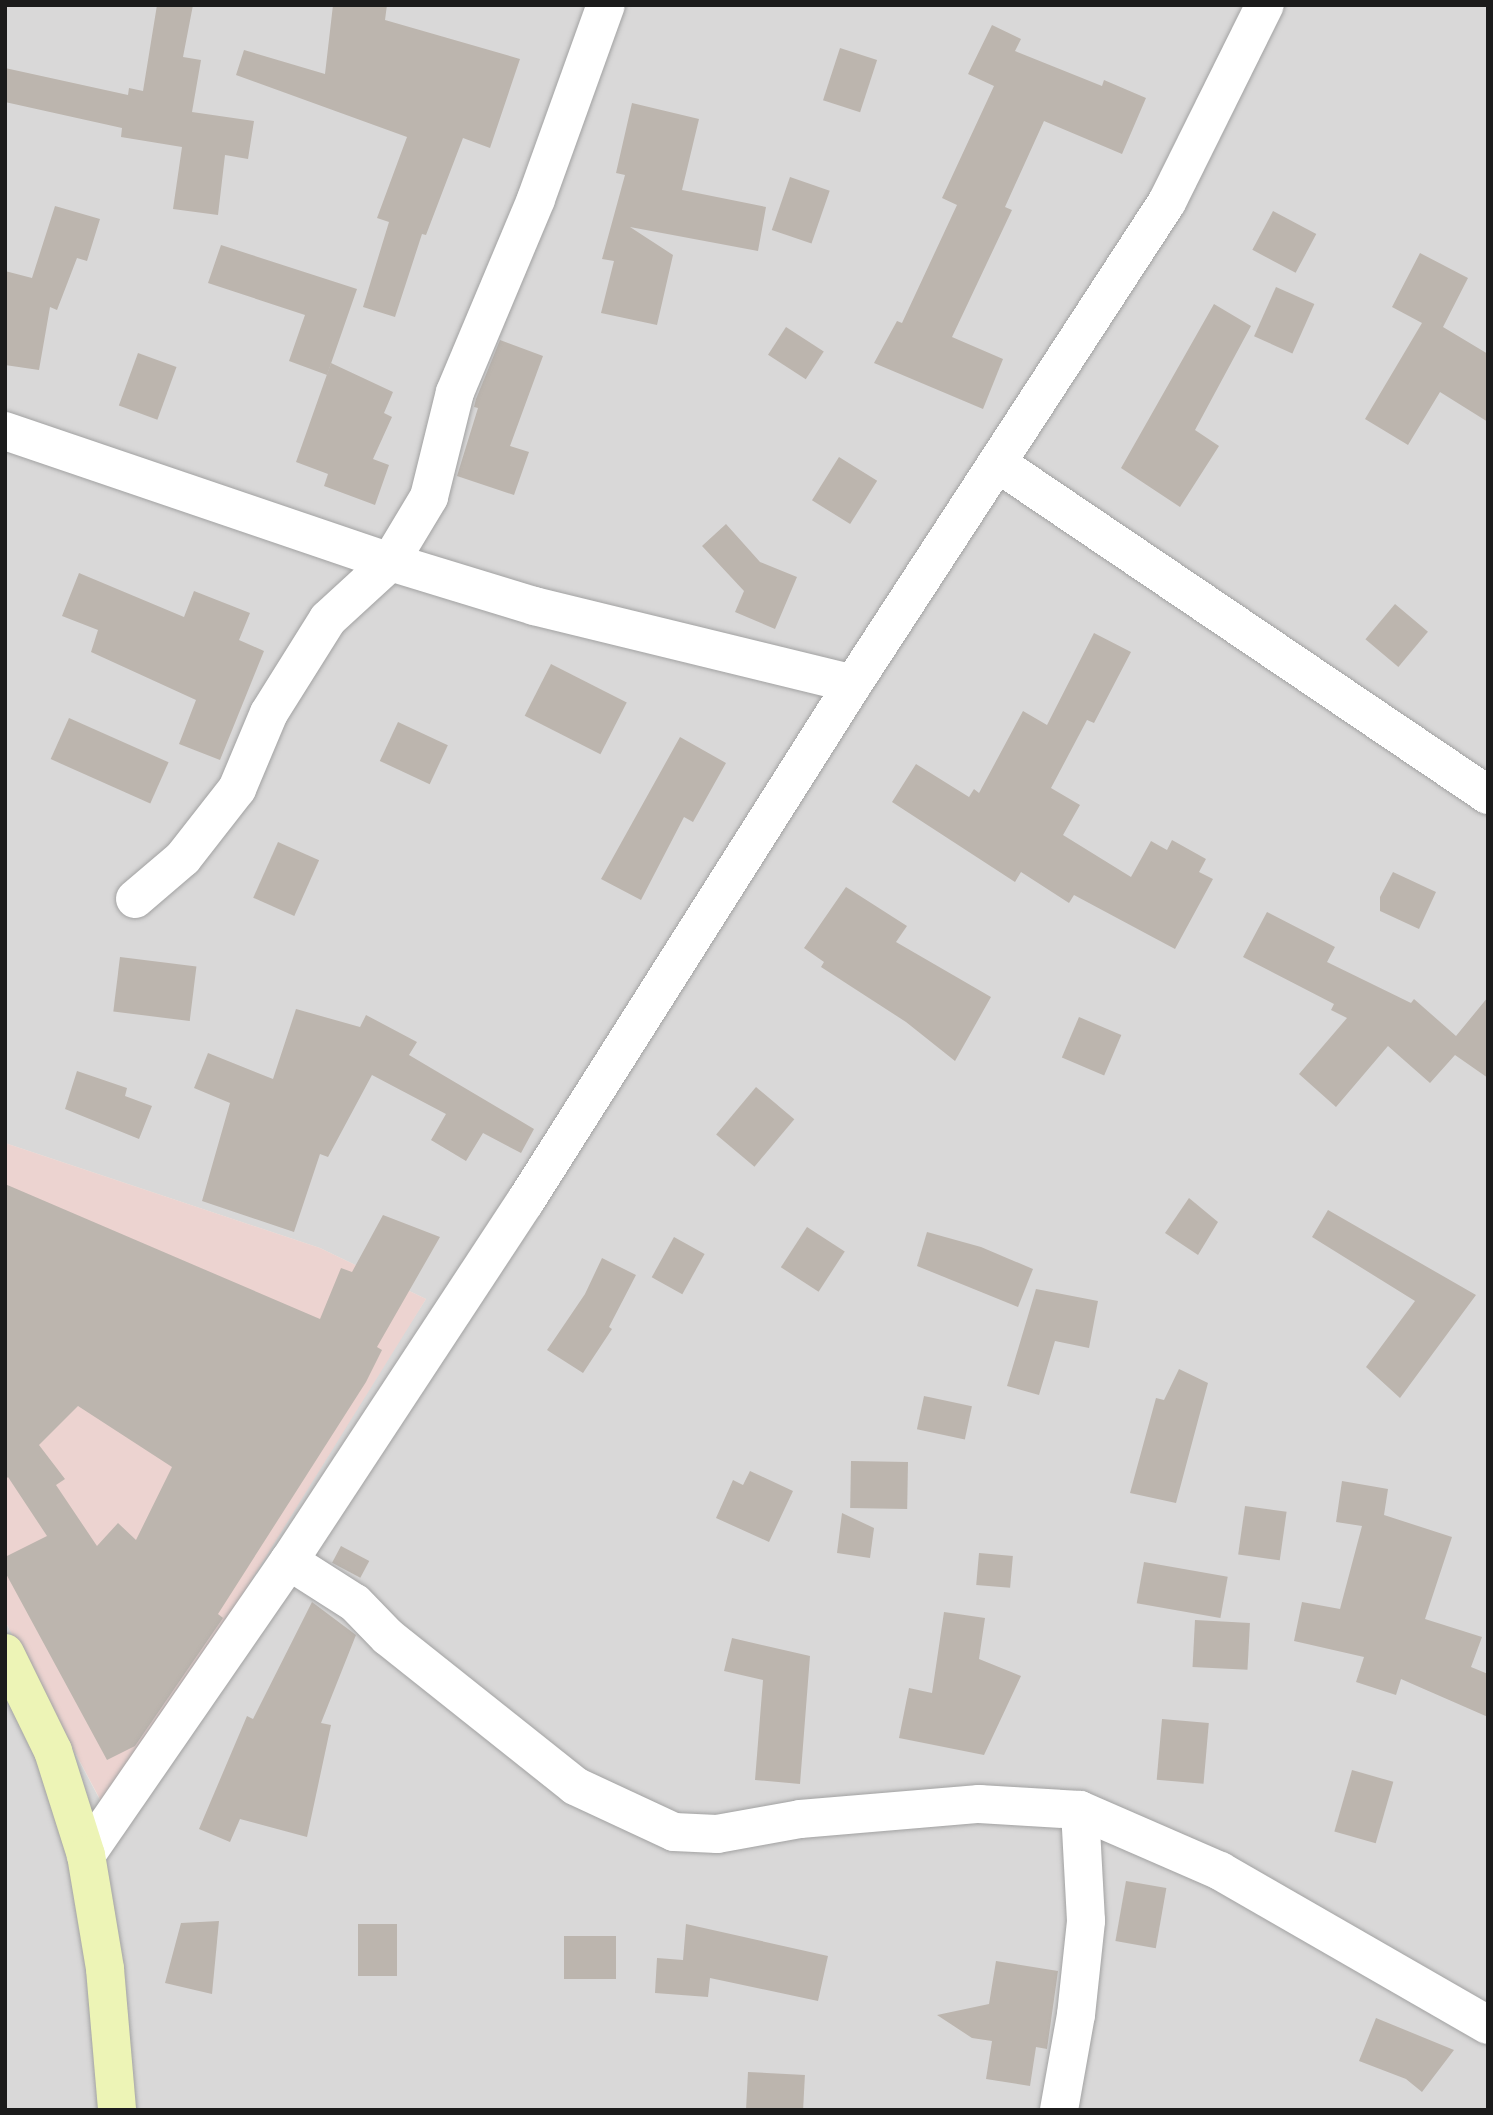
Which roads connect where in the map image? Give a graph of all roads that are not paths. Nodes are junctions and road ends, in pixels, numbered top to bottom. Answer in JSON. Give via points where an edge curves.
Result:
{"nodes":[{"id":1,"x":606,"y":5,"type":"edge"},
{"id":2,"x":1265,"y":5,"type":"edge"},
{"id":3,"x":5,"y":430,"type":"edge"},
{"id":4,"x":997,"y":463,"type":"junction"},
{"id":5,"x":390,"y":562,"type":"junction"},
{"id":6,"x":853,"y":684,"type":"junction"},
{"id":7,"x":1488,"y":795,"type":"edge"},
{"id":8,"x":135,"y":900,"type":"dead end"},
{"id":9,"x":289,"y":1561,"type":"junction"},
{"id":10,"x":5,"y":1653,"type":"edge"},
{"id":11,"x":1080,"y":1810,"type":"junction"},
{"id":12,"x":86,"y":1856,"type":"junction"},
{"id":13,"x":1488,"y":2025,"type":"edge"},
{"id":14,"x":117,"y":2110,"type":"edge"},
{"id":15,"x":1059,"y":2110,"type":"edge"}],
"edges":[{"from":1,"to":5,"type":"street","via":[[536,199],[455,392],[429,497]]},
{"from":2,"to":4,"type":"street","via":[[1167,202]]},
{"from":3,"to":5,"type":"street"},
{"from":4,"to":6,"type":"street"},
{"from":4,"to":7,"type":"street"},
{"from":5,"to":6,"type":"street","via":[[534,606]]},
{"from":5,"to":8,"type":"street","via":[[328,619],[269,713],[237,789],[183,858]]},
{"from":6,"to":9,"type":"street","via":[[525,1202]]},
{"from":9,"to":11,"type":"street","via":[[355,1603],[388,1637],[575,1786],[674,1832],[717,1833],[800,1819],[979,1804]]},
{"from":9,"to":12,"type":"street"},
{"from":10,"to":12,"type":"main road","via":[[53,1751]]},
{"from":11,"to":13,"type":"street","via":[[1220,1871]]},
{"from":11,"to":15,"type":"street","via":[[1086,1921]]},
{"from":12,"to":14,"type":"main road","via":[[104,1969]]}]}
